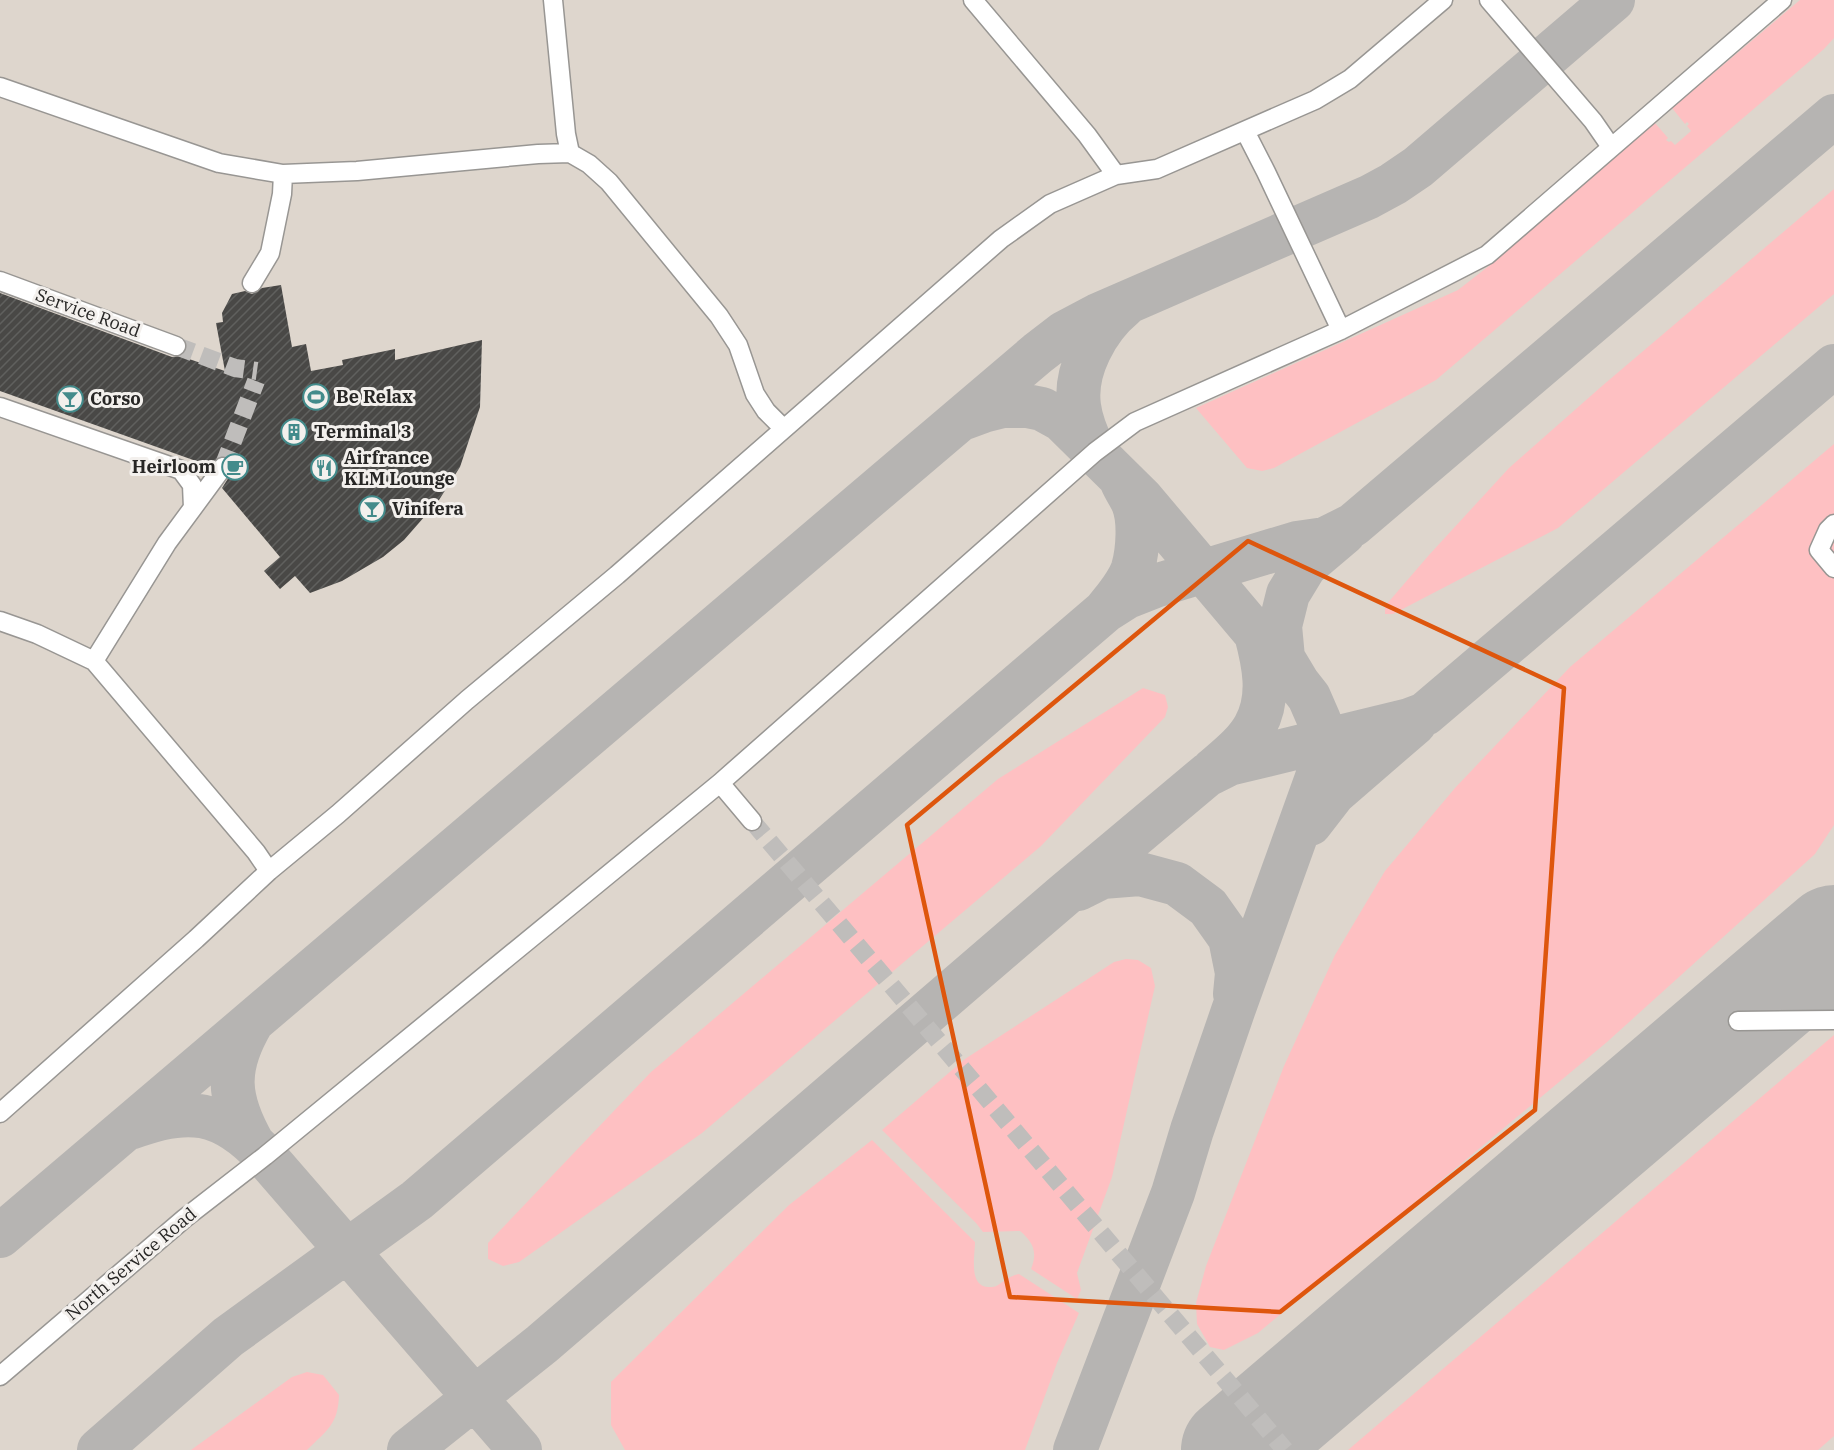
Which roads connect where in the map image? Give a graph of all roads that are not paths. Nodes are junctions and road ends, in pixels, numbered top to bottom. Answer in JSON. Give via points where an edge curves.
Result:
{"nodes":[{"id":1,"x":553,"y":0,"type":"edge"},
{"id":2,"x":973,"y":0,"type":"edge"},
{"id":3,"x":1443,"y":0,"type":"edge"},
{"id":4,"x":1489,"y":0,"type":"edge"},
{"id":5,"x":1782,"y":0,"type":"edge"},
{"id":6,"x":1,"y":91,"type":"edge"},
{"id":7,"x":1245,"y":131,"type":"junction"},
{"id":8,"x":1611,"y":147,"type":"junction"},
{"id":9,"x":570,"y":153,"type":"junction"},
{"id":10,"x":283,"y":174,"type":"junction"},
{"id":11,"x":1116,"y":175,"type":"junction"},
{"id":12,"x":0,"y":281,"type":"edge"},
{"id":13,"x":252,"y":283,"type":"dead end"},
{"id":14,"x":1341,"y":330,"type":"junction"},
{"id":15,"x":176,"y":346,"type":"tunnel mouth"},
{"id":16,"x":0,"y":407,"type":"edge"},
{"id":17,"x":783,"y":428,"type":"junction"},
{"id":18,"x":223,"y":467,"type":"tunnel mouth"},
{"id":19,"x":193,"y":508,"type":"junction"},
{"id":20,"x":1834,"y":524,"type":"edge"},
{"id":21,"x":1834,"y":568,"type":"edge"},
{"id":22,"x":0,"y":621,"type":"edge"},
{"id":23,"x":94,"y":661,"type":"junction"},
{"id":24,"x":720,"y":783,"type":"junction"},
{"id":25,"x":752,"y":821,"type":"tunnel mouth"},
{"id":26,"x":269,"y":871,"type":"junction"},
{"id":27,"x":1834,"y":1020,"type":"edge"},
{"id":28,"x":1738,"y":1021,"type":"dead end"},
{"id":29,"x":0,"y":1113,"type":"edge"},
{"id":30,"x":0,"y":1376,"type":"edge"}],
"edges":[{"from":1,"to":9,"type":"street"},
{"from":2,"to":11,"type":"street"},
{"from":3,"to":7,"type":"street","via":[[1350,79],[1315,100]]},
{"from":4,"to":8,"type":"street"},
{"from":5,"to":8,"type":"street","name":"North Service Road"},
{"from":6,"to":10,"type":"street","via":[[219,163]]},
{"from":7,"to":11,"type":"street","via":[[1157,169]]},
{"from":7,"to":14,"type":"street"},
{"from":8,"to":14,"type":"street","name":"North Service Road","via":[[1487,255]]},
{"from":9,"to":10,"type":"street"},
{"from":9,"to":17,"type":"street","via":[[609,182],[719,316],[738,345],[755,394]]},
{"from":10,"to":13,"type":"street","via":[[270,253]]},
{"from":11,"to":17,"type":"street","via":[[1050,204],[1001,239]]},
{"from":12,"to":15,"type":"street","name":"Service Road"},
{"from":14,"to":24,"type":"street","name":"North Service Road","via":[[1135,422],[1095,452]]},
{"from":16,"to":19,"type":"street","via":[[181,470],[192,485]]},
{"from":17,"to":26,"type":"street"},
{"from":18,"to":19,"type":"street"},
{"from":19,"to":23,"type":"street","via":[[143,579]]},
{"from":20,"to":21,"type":"street","via":[[1819,550]]},
{"from":22,"to":23,"type":"street"},
{"from":23,"to":26,"type":"street"},
{"from":24,"to":25,"type":"street"},
{"from":24,"to":30,"type":"street","name":"North Service Road","via":[[184,1218]]},
{"from":26,"to":29,"type":"street"},
{"from":27,"to":28,"type":"street"}]}
